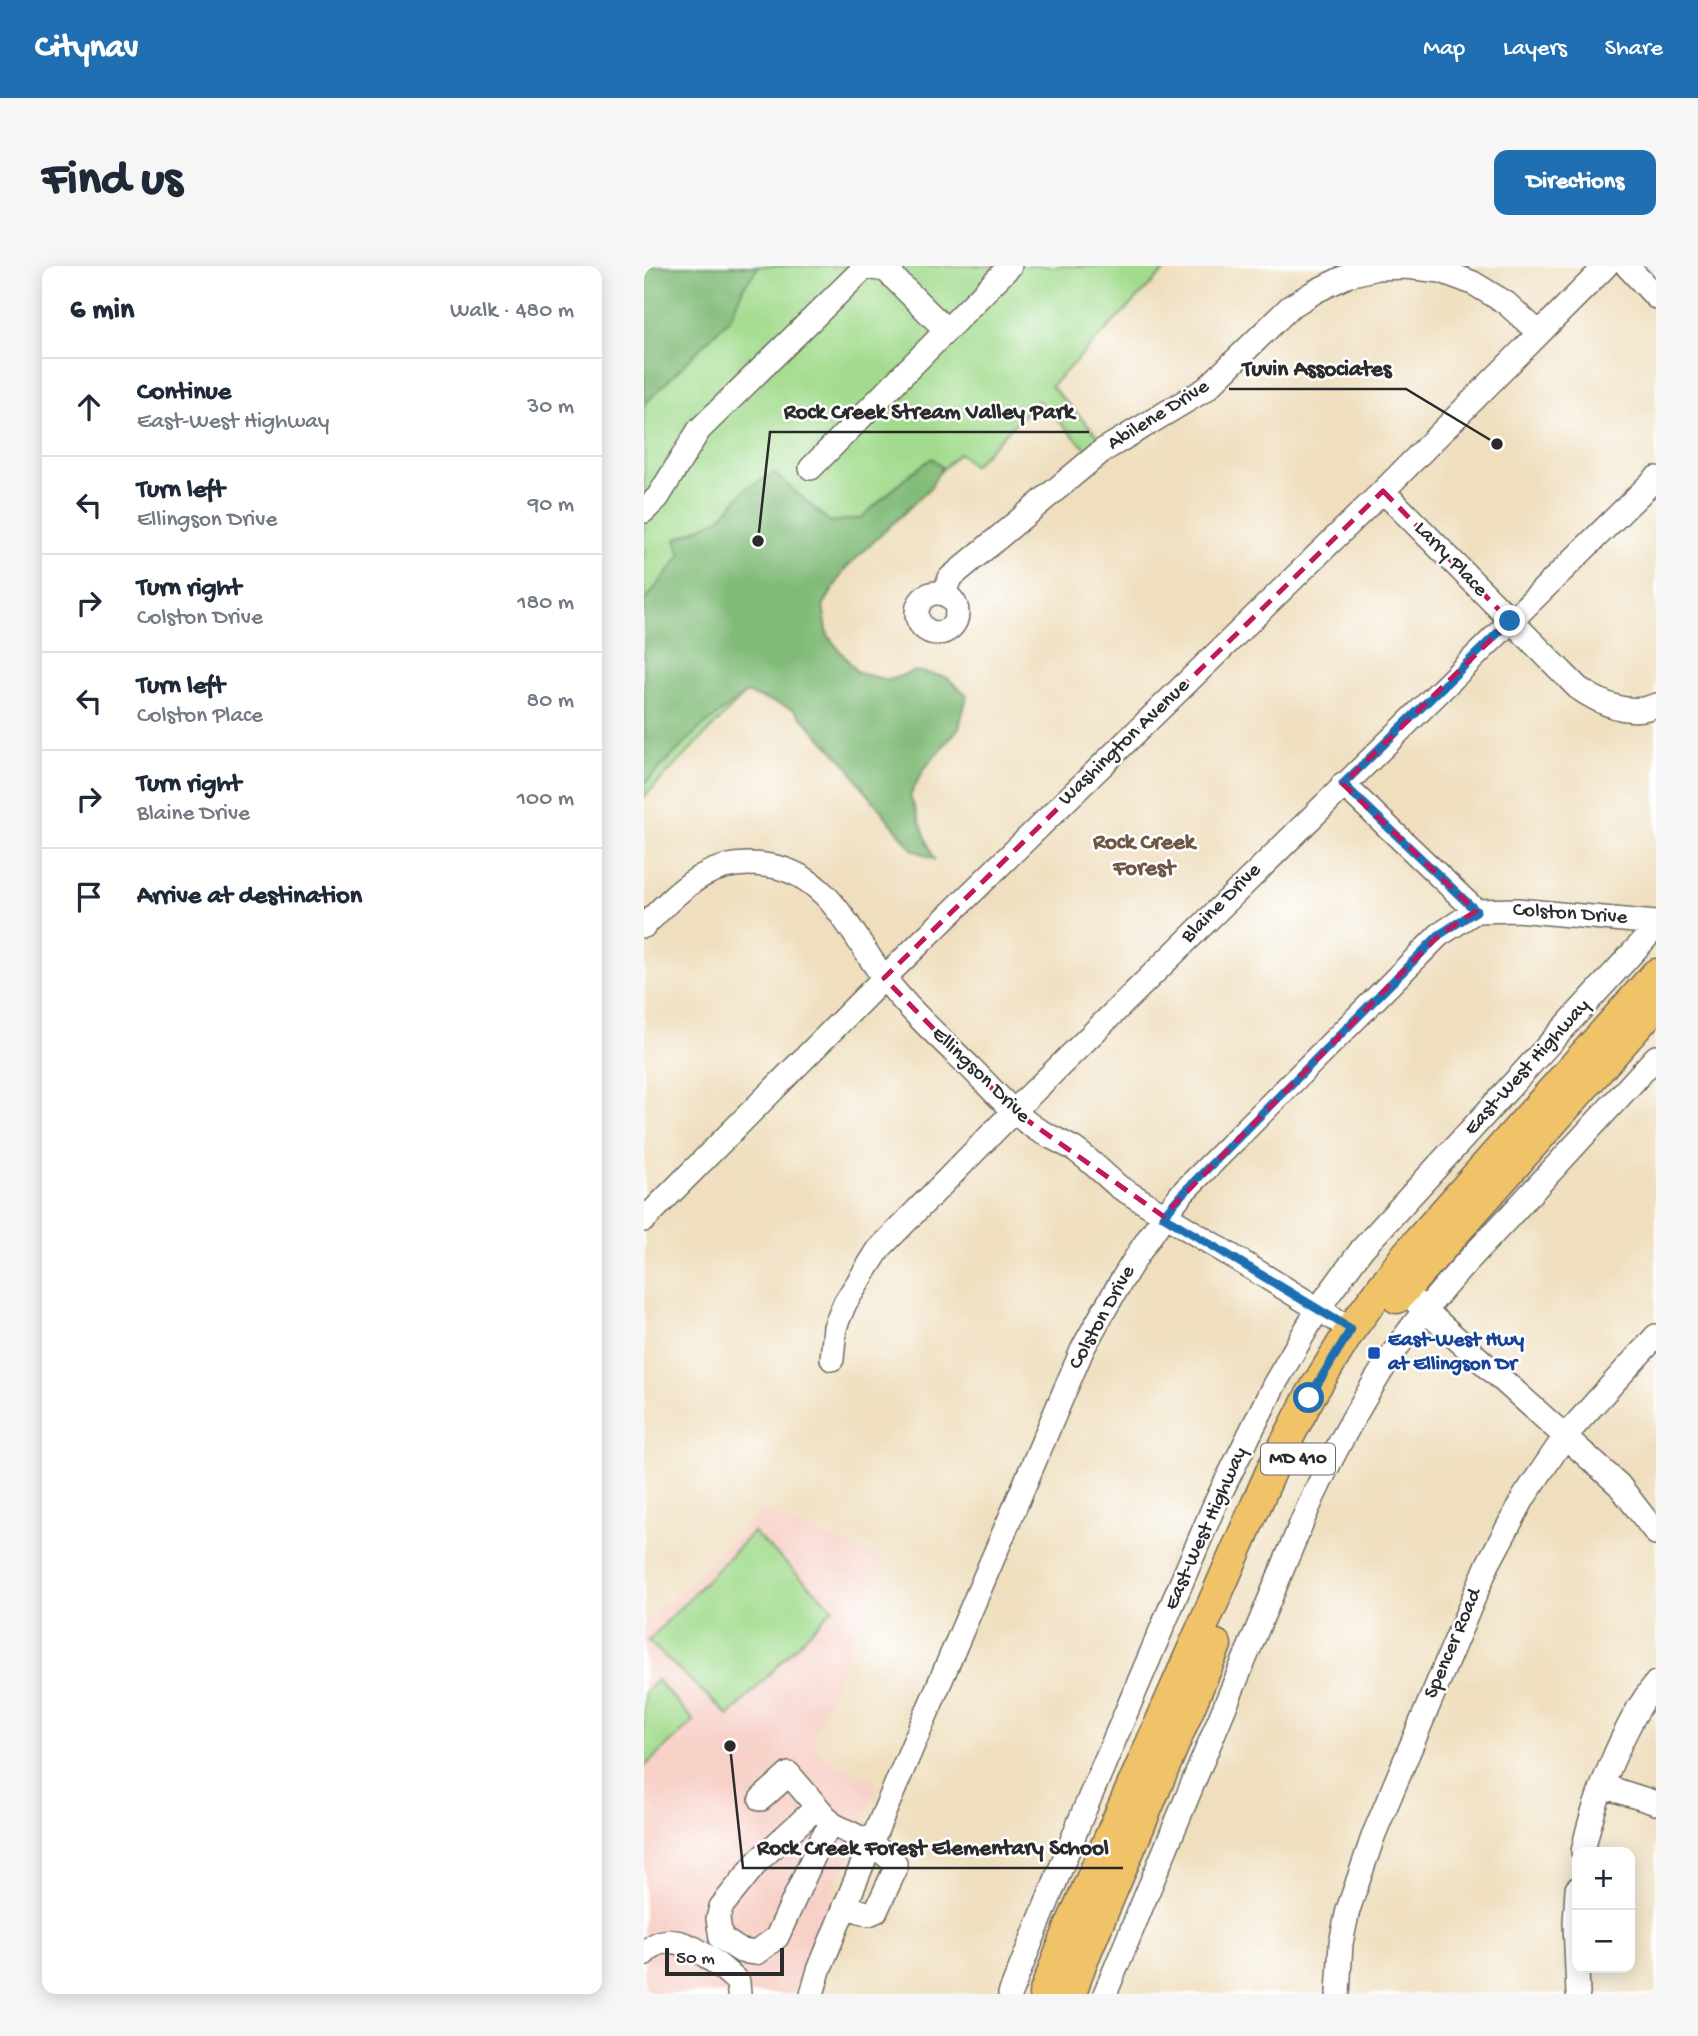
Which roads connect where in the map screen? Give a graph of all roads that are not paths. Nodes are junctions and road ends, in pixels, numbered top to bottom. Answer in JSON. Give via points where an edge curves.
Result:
{"nodes":[{"id":1,"x":1010,"y":266,"type":"edge"},
{"id":2,"x":1606,"y":266,"type":"edge"},
{"id":3,"x":1627,"y":266,"type":"edge"},
{"id":4,"x":1656,"y":297,"type":"edge"},
{"id":5,"x":946,"y":330,"type":"junction"},
{"id":6,"x":1538,"y":333,"type":"junction"},
{"id":7,"x":811,"y":468,"type":"dead end"},
{"id":8,"x":1656,"y":478,"type":"edge"},
{"id":9,"x":1383,"y":491,"type":"junction"},
{"id":10,"x":644,"y":511,"type":"edge"},
{"id":11,"x":944,"y":593,"type":"dead end"},
{"id":12,"x":1510,"y":621,"type":"junction"},
{"id":13,"x":1656,"y":705,"type":"edge"},
{"id":14,"x":1343,"y":784,"type":"junction"},
{"id":15,"x":1476,"y":911,"type":"junction"},
{"id":16,"x":1656,"y":925,"type":"edge"},
{"id":17,"x":644,"y":926,"type":"edge"},
{"id":18,"x":1656,"y":974,"type":"edge"},
{"id":19,"x":884,"y":978,"type":"junction"},
{"id":20,"x":1656,"y":1005,"type":"edge"},
{"id":21,"x":1656,"y":1057,"type":"edge"},
{"id":22,"x":1014,"y":1111,"type":"junction"},
{"id":23,"x":1163,"y":1216,"type":"junction"},
{"id":24,"x":644,"y":1220,"type":"edge"},
{"id":25,"x":1403,"y":1291,"type":"junction"},
{"id":26,"x":1318,"y":1309,"type":"junction"},
{"id":27,"x":1426,"y":1311,"type":"junction"},
{"id":28,"x":1351,"y":1329,"type":"junction"},
{"id":29,"x":1656,"y":1336,"type":"edge"},
{"id":30,"x":832,"y":1359,"type":"dead end"},
{"id":31,"x":1566,"y":1435,"type":"junction"},
{"id":32,"x":1656,"y":1533,"type":"edge"},
{"id":33,"x":1656,"y":1683,"type":"edge"},
{"id":34,"x":1603,"y":1786,"type":"junction"},
{"id":35,"x":761,"y":1799,"type":"dead end"},
{"id":36,"x":1656,"y":1803,"type":"edge"},
{"id":37,"x":825,"y":1816,"type":"junction"},
{"id":38,"x":871,"y":1843,"type":"junction"},
{"id":39,"x":1585,"y":1847,"type":"edge"},
{"id":40,"x":845,"y":1906,"type":"junction"},
{"id":41,"x":1576,"y":1910,"type":"edge"},
{"id":42,"x":644,"y":1954,"type":"edge"},
{"id":43,"x":739,"y":1994,"type":"edge"},
{"id":44,"x":812,"y":1994,"type":"edge"},
{"id":45,"x":1010,"y":1994,"type":"edge"},
{"id":46,"x":1044,"y":1994,"type":"edge"},
{"id":47,"x":1071,"y":1994,"type":"edge"},
{"id":48,"x":1105,"y":1994,"type":"edge"},
{"id":49,"x":1338,"y":1994,"type":"edge"},
{"id":50,"x":1578,"y":1994,"type":"edge"}],
"edges":[{"from":1,"to":5,"type":"street"},
{"from":2,"to":6,"type":"street","name":"Washington Avenue"},
{"from":3,"to":4,"type":"street"},
{"from":5,"to":7,"type":"street"},
{"from":5,"to":10,"type":"street","via":[[886,270],[865,267],[699,430],[658,497]]},
{"from":6,"to":9,"type":"street","name":"Washington Avenue"},
{"from":6,"to":11,"type":"street","name":"Abilene Drive","via":[[1506,303],[1441,271],[1377,268],[1349,275],[1290,307],[1206,389],[1102,451],[950,578]]},
{"from":8,"to":12,"type":"street","name":"Blaine Drive"},
{"from":9,"to":12,"type":"street","name":"Larry Place"},
{"from":9,"to":19,"type":"street","name":"Washington Avenue"},
{"from":12,"to":13,"type":"street","name":"Larry Place","via":[[1588,695],[1621,709]]},
{"from":12,"to":14,"type":"street","name":"Blaine Drive"},
{"from":14,"to":15,"type":"street"},
{"from":14,"to":22,"type":"street","name":"Blaine Drive"},
{"from":15,"to":16,"type":"street","name":"Colston Drive","via":[[1517,910]]},
{"from":15,"to":23,"type":"street","name":"Colston Drive","via":[[1439,935]]},
{"from":16,"to":26,"type":"street","name":"East-West Highway","via":[[1362,1249]]},
{"from":17,"to":19,"type":"street","name":"Ellingson Drive","via":[[704,873],[739,863],[772,866],[800,875],[835,904]]},
{"from":18,"to":28,"type":"main road","name":"East-West Highway","number":"MD 410","via":[[1408,1254]]},
{"from":19,"to":22,"type":"street","name":"Ellingson Drive"},
{"from":19,"to":24,"type":"street","name":"Washington Avenue"},
{"from":20,"to":25,"type":"main road","number":"MD 410"},
{"from":21,"to":27,"type":"street"},
{"from":22,"to":23,"type":"street","name":"Ellingson Drive"},
{"from":22,"to":30,"type":"street","name":"Blaine Drive","via":[[879,1249],[845,1303],[835,1327]]},
{"from":23,"to":26,"type":"street","name":"Ellingson Drive"},
{"from":23,"to":38,"type":"street","name":"Colston Drive","via":[[1083,1348]]},
{"from":25,"to":27,"type":"street"},
{"from":25,"to":47,"type":"main road","number":"MD 410","via":[[1357,1353],[1298,1460]]},
{"from":26,"to":28,"type":"street","name":"Ellingson Drive"},
{"from":26,"to":45,"type":"street","name":"East-West Highway","via":[[1214,1506]]},
{"from":27,"to":31,"type":"street"},
{"from":27,"to":48,"type":"street","via":[[1390,1357],[1326,1468]]},
{"from":28,"to":46,"type":"main road","name":"East-West Highway","number":"MD 410","via":[[1272,1469]]},
{"from":29,"to":31,"type":"street","name":"Spencer Road"},
{"from":31,"to":32,"type":"street","via":[[1619,1485]]},
{"from":31,"to":49,"type":"street","name":"Spencer Road","via":[[1524,1497],[1488,1564],[1380,1822],[1348,1910]]},
{"from":33,"to":34,"type":"street","via":[[1630,1724]]},
{"from":34,"to":36,"type":"street"},
{"from":34,"to":39,"type":"street"},
{"from":35,"to":37,"type":"street","via":[[789,1774]]},
{"from":37,"to":37,"type":"street","via":[[758,1861],[721,1907],[721,1938],[741,1951],[756,1953],[777,1937],[822,1838]]},
{"from":37,"to":38,"type":"street"},
{"from":38,"to":40,"type":"street","name":"Colston Drive"},
{"from":38,"to":40,"type":"street","via":[[889,1856],[895,1870],[876,1911],[869,1914]]},
{"from":40,"to":44,"type":"street","name":"Colston Drive"},
{"from":41,"to":50,"type":"street"},
{"from":42,"to":43,"type":"street","via":[[653,1944],[667,1940],[684,1944],[706,1955],[738,1982]]}]}
